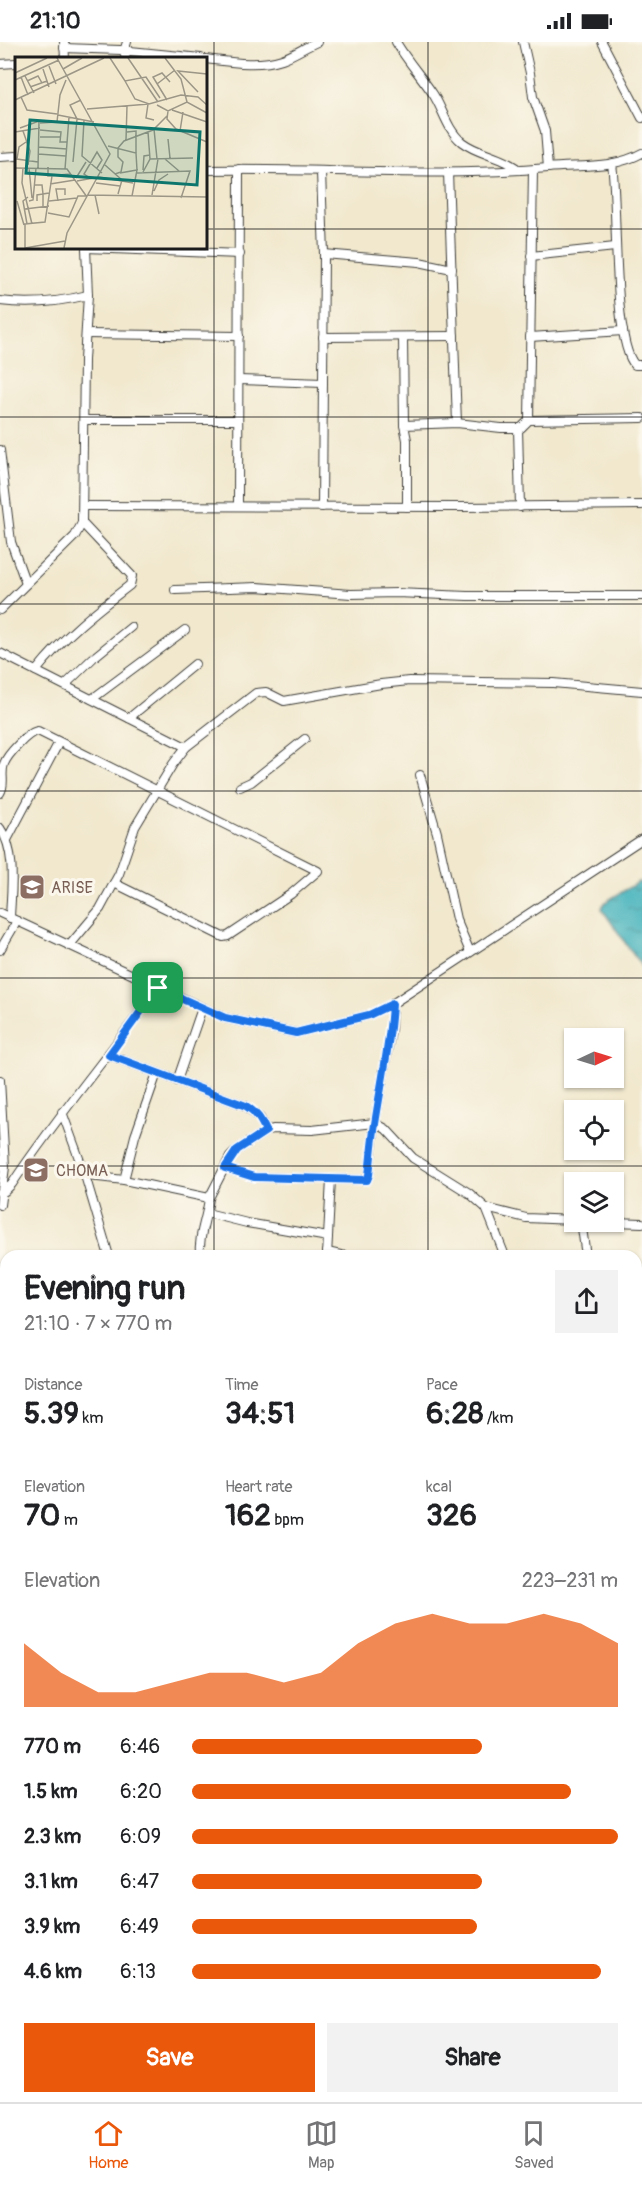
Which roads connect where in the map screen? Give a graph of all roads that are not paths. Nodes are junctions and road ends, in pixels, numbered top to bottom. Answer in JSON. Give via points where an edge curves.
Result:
{"nodes":[{"id":1,"x":127,"y":42,"type":"edge"},
{"id":2,"x":317,"y":42,"type":"edge"},
{"id":3,"x":396,"y":42,"type":"edge"},
{"id":4,"x":523,"y":42,"type":"edge"},
{"id":5,"x":602,"y":42,"type":"edge"},
{"id":6,"x":64,"y":45,"type":"edge"},
{"id":7,"x":125,"y":55,"type":"edge"},
{"id":8,"x":176,"y":57,"type":"edge"},
{"id":9,"x":207,"y":59,"type":"edge"},
{"id":10,"x":15,"y":63,"type":"edge"},
{"id":11,"x":0,"y":64,"type":"edge"},
{"id":12,"x":642,"y":118,"type":"edge"},
{"id":13,"x":642,"y":153,"type":"edge"},
{"id":14,"x":15,"y":156,"type":"edge"},
{"id":15,"x":0,"y":157,"type":"edge"},
{"id":16,"x":612,"y":164,"type":"junction"},
{"id":17,"x":548,"y":168,"type":"junction"},
{"id":18,"x":239,"y":169,"type":"junction"},
{"id":19,"x":207,"y":170,"type":"edge"},
{"id":20,"x":519,"y":170,"type":"junction"},
{"id":21,"x":532,"y":170,"type":"junction"},
{"id":22,"x":318,"y":172,"type":"junction"},
{"id":23,"x":448,"y":172,"type":"junction"},
{"id":24,"x":615,"y":247,"type":"junction"},
{"id":25,"x":86,"y":249,"type":"edge"},
{"id":26,"x":112,"y":249,"type":"edge"},
{"id":27,"x":240,"y":254,"type":"junction"},
{"id":28,"x":324,"y":254,"type":"junction"},
{"id":29,"x":531,"y":256,"type":"junction"},
{"id":30,"x":452,"y":269,"type":"junction"},
{"id":31,"x":88,"y":295,"type":"junction"},
{"id":32,"x":0,"y":301,"type":"edge"},
{"id":33,"x":623,"y":331,"type":"junction"},
{"id":34,"x":86,"y":333,"type":"junction"},
{"id":35,"x":239,"y":336,"type":"junction"},
{"id":36,"x":454,"y":336,"type":"junction"},
{"id":37,"x":323,"y":337,"type":"junction"},
{"id":38,"x":404,"y":337,"type":"junction"},
{"id":39,"x":530,"y":337,"type":"junction"},
{"id":40,"x":642,"y":365,"type":"edge"},
{"id":41,"x":239,"y":380,"type":"junction"},
{"id":42,"x":323,"y":383,"type":"junction"},
{"id":43,"x":642,"y":418,"type":"edge"},
{"id":44,"x":85,"y":420,"type":"junction"},
{"id":45,"x":238,"y":420,"type":"junction"},
{"id":46,"x":529,"y":420,"type":"junction"},
{"id":47,"x":457,"y":423,"type":"junction"},
{"id":48,"x":404,"y":425,"type":"junction"},
{"id":49,"x":518,"y":428,"type":"junction"},
{"id":50,"x":0,"y":450,"type":"edge"},
{"id":51,"x":642,"y":505,"type":"edge"},
{"id":52,"x":83,"y":506,"type":"junction"},
{"id":53,"x":237,"y":506,"type":"junction"},
{"id":54,"x":322,"y":507,"type":"junction"},
{"id":55,"x":407,"y":507,"type":"junction"},
{"id":56,"x":520,"y":507,"type":"junction"},
{"id":57,"x":82,"y":523,"type":"junction"},
{"id":58,"x":26,"y":584,"type":"junction"},
{"id":59,"x":175,"y":590,"type":"dead end"},
{"id":60,"x":642,"y":596,"type":"edge"},
{"id":61,"x":0,"y":610,"type":"edge"},
{"id":62,"x":131,"y":627,"type":"dead end"},
{"id":63,"x":185,"y":630,"type":"dead end"},
{"id":64,"x":0,"y":653,"type":"edge"},
{"id":65,"x":195,"y":664,"type":"dead end"},
{"id":66,"x":36,"y":671,"type":"junction"},
{"id":67,"x":65,"y":685,"type":"junction"},
{"id":68,"x":642,"y":691,"type":"edge"},
{"id":69,"x":92,"y":699,"type":"junction"},
{"id":70,"x":129,"y":718,"type":"junction"},
{"id":71,"x":305,"y":740,"type":"dead end"},
{"id":72,"x":59,"y":742,"type":"junction"},
{"id":73,"x":186,"y":747,"type":"junction"},
{"id":74,"x":420,"y":775,"type":"dead end"},
{"id":75,"x":240,"y":787,"type":"dead end"},
{"id":76,"x":156,"y":789,"type":"junction"},
{"id":77,"x":0,"y":793,"type":"edge"},
{"id":78,"x":0,"y":828,"type":"edge"},
{"id":79,"x":642,"y":839,"type":"edge"},
{"id":80,"x":7,"y":840,"type":"junction"},
{"id":81,"x":114,"y":883,"type":"junction"},
{"id":82,"x":0,"y":913,"type":"edge"},
{"id":83,"x":14,"y":920,"type":"junction"},
{"id":84,"x":69,"y":946,"type":"junction"},
{"id":85,"x":0,"y":950,"type":"edge"},
{"id":86,"x":470,"y":952,"type":"junction"},
{"id":87,"x":158,"y":988,"type":"junction"},
{"id":88,"x":392,"y":1004,"type":"junction"},
{"id":89,"x":202,"y":1008,"type":"junction"},
{"id":90,"x":109,"y":1055,"type":"junction"},
{"id":91,"x":157,"y":1073,"type":"junction"},
{"id":92,"x":0,"y":1080,"type":"edge"},
{"id":93,"x":177,"y":1081,"type":"junction"},
{"id":94,"x":62,"y":1112,"type":"junction"},
{"id":95,"x":2,"y":1123,"type":"edge"},
{"id":96,"x":375,"y":1123,"type":"junction"},
{"id":97,"x":266,"y":1131,"type":"junction"},
{"id":98,"x":225,"y":1168,"type":"junction"},
{"id":99,"x":84,"y":1172,"type":"junction"},
{"id":100,"x":331,"y":1179,"type":"junction"},
{"id":101,"x":124,"y":1180,"type":"junction"},
{"id":102,"x":1,"y":1193,"type":"edge"},
{"id":103,"x":209,"y":1198,"type":"junction"},
{"id":104,"x":0,"y":1205,"type":"edge"},
{"id":105,"x":486,"y":1208,"type":"junction"},
{"id":106,"x":207,"y":1213,"type":"junction"},
{"id":107,"x":564,"y":1220,"type":"edge"},
{"id":108,"x":624,"y":1222,"type":"edge"},
{"id":109,"x":642,"y":1223,"type":"edge"},
{"id":110,"x":583,"y":1232,"type":"edge"},
{"id":111,"x":327,"y":1237,"type":"junction"},
{"id":112,"x":107,"y":1250,"type":"edge"},
{"id":113,"x":200,"y":1250,"type":"edge"},
{"id":114,"x":327,"y":1250,"type":"edge"},
{"id":115,"x":503,"y":1250,"type":"edge"},
{"id":116,"x":585,"y":1250,"type":"edge"}],
"edges":[{"from":1,"to":7,"type":"street"},
{"from":2,"to":9,"type":"street","via":[[282,59],[266,62]]},
{"from":3,"to":20,"type":"street","via":[[436,98],[454,134],[470,147]]},
{"from":4,"to":17,"type":"street","via":[[533,97],[545,131]]},
{"from":5,"to":12,"type":"street"},
{"from":6,"to":7,"type":"street"},
{"from":7,"to":8,"type":"street"},
{"from":10,"to":11,"type":"street"},
{"from":13,"to":16,"type":"street"},
{"from":14,"to":15,"type":"street"},
{"from":16,"to":17,"type":"street"},
{"from":16,"to":24,"type":"street"},
{"from":17,"to":21,"type":"street"},
{"from":18,"to":19,"type":"street"},
{"from":18,"to":22,"type":"street"},
{"from":18,"to":27,"type":"street"},
{"from":20,"to":21,"type":"street"},
{"from":20,"to":23,"type":"street"},
{"from":21,"to":29,"type":"street"},
{"from":22,"to":23,"type":"street"},
{"from":22,"to":28,"type":"street"},
{"from":23,"to":30,"type":"street"},
{"from":24,"to":29,"type":"street"},
{"from":24,"to":33,"type":"street"},
{"from":25,"to":31,"type":"street"},
{"from":26,"to":27,"type":"street"},
{"from":27,"to":35,"type":"street"},
{"from":28,"to":30,"type":"street","via":[[419,262]]},
{"from":28,"to":37,"type":"street"},
{"from":29,"to":39,"type":"street"},
{"from":30,"to":36,"type":"street"},
{"from":31,"to":32,"type":"street","via":[[63,301]]},
{"from":31,"to":34,"type":"street"},
{"from":33,"to":39,"type":"street"},
{"from":33,"to":40,"type":"street","via":[[631,360]]},
{"from":34,"to":35,"type":"street"},
{"from":34,"to":44,"type":"street"},
{"from":35,"to":41,"type":"street"},
{"from":36,"to":38,"type":"street"},
{"from":36,"to":47,"type":"street"},
{"from":37,"to":38,"type":"street"},
{"from":37,"to":42,"type":"street"},
{"from":38,"to":48,"type":"street"},
{"from":39,"to":46,"type":"street"},
{"from":41,"to":42,"type":"street"},
{"from":41,"to":45,"type":"street"},
{"from":42,"to":54,"type":"street"},
{"from":43,"to":46,"type":"street"},
{"from":44,"to":45,"type":"street"},
{"from":44,"to":52,"type":"street"},
{"from":45,"to":53,"type":"street"},
{"from":46,"to":49,"type":"street"},
{"from":47,"to":48,"type":"street"},
{"from":47,"to":49,"type":"street"},
{"from":48,"to":55,"type":"street"},
{"from":49,"to":56,"type":"street"},
{"from":50,"to":58,"type":"street","via":[[11,542]]},
{"from":51,"to":56,"type":"street"},
{"from":52,"to":53,"type":"street"},
{"from":52,"to":57,"type":"street"},
{"from":53,"to":54,"type":"street"},
{"from":54,"to":55,"type":"street"},
{"from":55,"to":56,"type":"street"},
{"from":57,"to":58,"type":"street","via":[[75,536]]},
{"from":57,"to":66,"type":"street","via":[[132,580],[54,648]]},
{"from":58,"to":61,"type":"street"},
{"from":59,"to":60,"type":"street","via":[[257,587],[351,594]]},
{"from":62,"to":67,"type":"street"},
{"from":63,"to":69,"type":"street"},
{"from":64,"to":66,"type":"street"},
{"from":65,"to":70,"type":"street"},
{"from":66,"to":67,"type":"street"},
{"from":67,"to":69,"type":"street"},
{"from":68,"to":73,"type":"street","via":[[553,683],[431,681],[381,684],[284,701],[261,692]]},
{"from":69,"to":70,"type":"street"},
{"from":70,"to":73,"type":"street"},
{"from":71,"to":75,"type":"street"},
{"from":72,"to":76,"type":"street"},
{"from":72,"to":77,"type":"street","via":[[38,731],[31,732],[4,762]]},
{"from":72,"to":80,"type":"street"},
{"from":73,"to":76,"type":"street"},
{"from":74,"to":86,"type":"street","via":[[456,919]]},
{"from":76,"to":81,"type":"street","via":[[135,827]]},
{"from":76,"to":81,"type":"street","via":[[318,871],[291,894],[223,937]]},
{"from":78,"to":80,"type":"street"},
{"from":79,"to":86,"type":"street"},
{"from":80,"to":83,"type":"street"},
{"from":81,"to":84,"type":"street","via":[[100,909]]},
{"from":82,"to":83,"type":"street"},
{"from":83,"to":84,"type":"street"},
{"from":83,"to":85,"type":"street"},
{"from":84,"to":87,"type":"street"},
{"from":86,"to":88,"type":"street"},
{"from":87,"to":89,"type":"street"},
{"from":87,"to":90,"type":"street"},
{"from":88,"to":89,"type":"street","via":[[369,1015],[296,1033],[225,1018]]},
{"from":88,"to":96,"type":"street"},
{"from":89,"to":93,"type":"street"},
{"from":90,"to":91,"type":"street"},
{"from":90,"to":94,"type":"street"},
{"from":91,"to":93,"type":"street"},
{"from":91,"to":101,"type":"street"},
{"from":92,"to":95,"type":"street"},
{"from":93,"to":97,"type":"street","via":[[246,1106],[260,1118]]},
{"from":94,"to":99,"type":"street"},
{"from":94,"to":102,"type":"street","via":[[12,1184]]},
{"from":95,"to":102,"type":"street","via":[[5,1167]]},
{"from":96,"to":97,"type":"street"},
{"from":96,"to":100,"type":"street","via":[[367,1180]]},
{"from":96,"to":105,"type":"street","via":[[386,1129],[413,1158]]},
{"from":97,"to":98,"type":"street","via":[[237,1150]]},
{"from":98,"to":100,"type":"street","via":[[254,1177]]},
{"from":98,"to":103,"type":"street"},
{"from":99,"to":101,"type":"street"},
{"from":99,"to":112,"type":"street"},
{"from":100,"to":111,"type":"street"},
{"from":101,"to":103,"type":"street"},
{"from":102,"to":104,"type":"street"},
{"from":103,"to":106,"type":"street"},
{"from":105,"to":107,"type":"street","via":[[526,1218]]},
{"from":105,"to":115,"type":"street"},
{"from":106,"to":111,"type":"street"},
{"from":106,"to":113,"type":"street"},
{"from":108,"to":109,"type":"street"},
{"from":110,"to":116,"type":"street"},
{"from":111,"to":114,"type":"street"}]}
